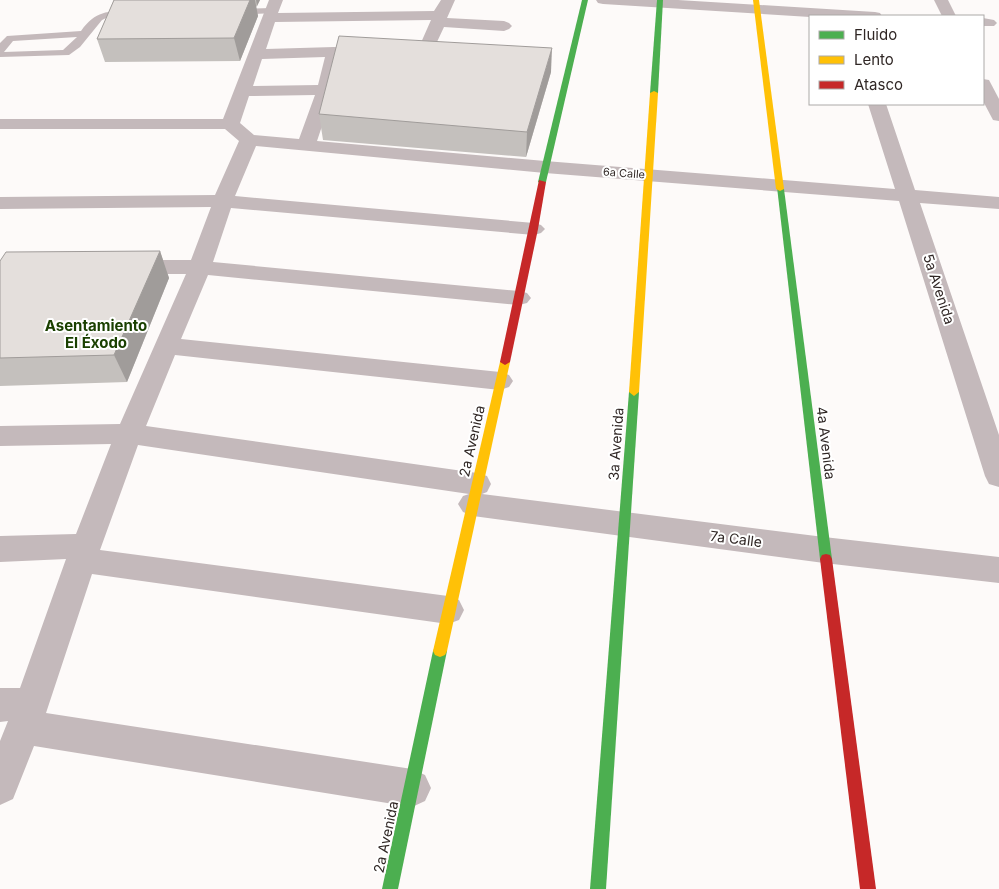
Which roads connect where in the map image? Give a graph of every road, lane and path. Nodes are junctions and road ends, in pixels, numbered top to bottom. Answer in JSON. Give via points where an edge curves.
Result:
{"nodes":[{"id":1,"x":448,"y":0,"type":"edge"},
{"id":2,"x":585,"y":0,"type":"edge"},
{"id":3,"x":603,"y":0,"type":"edge"},
{"id":4,"x":842,"y":0,"type":"edge"},
{"id":5,"x":941,"y":0,"type":"edge"},
{"id":6,"x":660,"y":1,"type":"edge"},
{"id":7,"x":756,"y":5,"type":"edge"},
{"id":8,"x":272,"y":10,"type":"edge"},
{"id":9,"x":227,"y":12,"type":"edge"},
{"id":10,"x":142,"y":13,"type":"edge"},
{"id":11,"x":847,"y":15,"type":"edge"},
{"id":12,"x":948,"y":15,"type":"edge"},
{"id":13,"x":439,"y":19,"type":"junction"},
{"id":14,"x":504,"y":26,"type":"dead end"},
{"id":15,"x":85,"y":34,"type":"junction"},
{"id":16,"x":0,"y":52,"type":"edge"},
{"id":17,"x":334,"y":52,"type":"junction"},
{"id":18,"x":256,"y":54,"type":"junction"},
{"id":19,"x":984,"y":86,"type":"edge"},
{"id":20,"x":325,"y":90,"type":"junction"},
{"id":21,"x":242,"y":91,"type":"junction"},
{"id":22,"x":877,"y":105,"type":"edge"},
{"id":23,"x":999,"y":116,"type":"edge"},
{"id":24,"x":0,"y":124,"type":"edge"},
{"id":25,"x":240,"y":132,"type":"junction"},
{"id":26,"x":306,"y":145,"type":"junction"},
{"id":27,"x":545,"y":168,"type":"junction"},
{"id":28,"x":649,"y":174,"type":"junction"},
{"id":29,"x":779,"y":186,"type":"junction"},
{"id":30,"x":909,"y":196,"type":"junction"},
{"id":31,"x":223,"y":201,"type":"junction"},
{"id":32,"x":0,"y":203,"type":"edge"},
{"id":33,"x":999,"y":203,"type":"edge"},
{"id":34,"x":534,"y":229,"type":"junction"},
{"id":35,"x":110,"y":267,"type":"edge"},
{"id":36,"x":200,"y":268,"type":"junction"},
{"id":37,"x":519,"y":298,"type":"junction"},
{"id":38,"x":166,"y":346,"type":"junction"},
{"id":39,"x":500,"y":381,"type":"junction"},
{"id":40,"x":129,"y":434,"type":"junction"},
{"id":41,"x":0,"y":436,"type":"edge"},
{"id":42,"x":999,"y":476,"type":"edge"},
{"id":43,"x":475,"y":494,"type":"junction"},
{"id":44,"x":626,"y":524,"type":"junction"},
{"id":45,"x":0,"y":549,"type":"edge"},
{"id":46,"x":824,"y":550,"type":"junction"},
{"id":47,"x":84,"y":553,"type":"junction"},
{"id":48,"x":999,"y":570,"type":"edge"},
{"id":49,"x":448,"y":610,"type":"junction"},
{"id":50,"x":19,"y":712,"type":"edge"},
{"id":51,"x":0,"y":786,"type":"edge"},
{"id":52,"x":412,"y":788,"type":"junction"},
{"id":53,"x":390,"y":889,"type":"edge"},
{"id":54,"x":598,"y":889,"type":"edge"},
{"id":55,"x":868,"y":889,"type":"edge"}],
"edges":[{"from":1,"to":13,"type":"street"},
{"from":2,"to":27,"type":"street","name":"2a Avenida"},
{"from":3,"to":6,"type":"street"},
{"from":4,"to":11,"type":"street"},
{"from":5,"to":12,"type":"street"},
{"from":6,"to":7,"type":"street"},
{"from":6,"to":28,"type":"street","name":"3a Avenida"},
{"from":7,"to":11,"type":"street"},
{"from":7,"to":29,"type":"street","name":"4a Avenida"},
{"from":8,"to":9,"type":"lane"},
{"from":8,"to":13,"type":"street"},
{"from":8,"to":18,"type":"street"},
{"from":10,"to":15,"type":"lane","via":[[105,15],[97,19]]},
{"from":13,"to":14,"type":"street"},
{"from":13,"to":17,"type":"street","via":[[421,59]]},
{"from":15,"to":16,"type":"lane","via":[[11,38]]},
{"from":15,"to":16,"type":"lane","via":[[64,53],[3,55]]},
{"from":17,"to":18,"type":"street"},
{"from":17,"to":20,"type":"street"},
{"from":18,"to":21,"type":"street"},
{"from":19,"to":23,"type":"street"},
{"from":20,"to":21,"type":"street"},
{"from":20,"to":26,"type":"street"},
{"from":21,"to":25,"type":"street"},
{"from":22,"to":30,"type":"street","name":"5a Avenida"},
{"from":24,"to":25,"type":"street","name":"6a Calle"},
{"from":25,"to":26,"type":"street","name":"6a Calle"},
{"from":25,"to":31,"type":"street"},
{"from":26,"to":27,"type":"street","name":"6a Calle"},
{"from":27,"to":28,"type":"street","name":"6a Calle"},
{"from":27,"to":34,"type":"street","name":"2a Avenida"},
{"from":28,"to":29,"type":"street","name":"6a Calle"},
{"from":28,"to":44,"type":"street","name":"3a Avenida"},
{"from":29,"to":30,"type":"street","name":"6a Calle"},
{"from":29,"to":46,"type":"street","name":"4a Avenida"},
{"from":30,"to":33,"type":"street","name":"6a Calle"},
{"from":30,"to":42,"type":"street","name":"5a Avenida"},
{"from":31,"to":32,"type":"street"},
{"from":31,"to":34,"type":"street"},
{"from":31,"to":36,"type":"street"},
{"from":34,"to":37,"type":"street","name":"2a Avenida"},
{"from":35,"to":36,"type":"street"},
{"from":36,"to":37,"type":"street"},
{"from":36,"to":38,"type":"street"},
{"from":37,"to":39,"type":"street","name":"2a Avenida"},
{"from":38,"to":39,"type":"street"},
{"from":38,"to":40,"type":"street"},
{"from":39,"to":43,"type":"street","name":"2a Avenida"},
{"from":40,"to":41,"type":"street","name":"7a Calle"},
{"from":40,"to":43,"type":"street","name":"7a Calle"},
{"from":40,"to":47,"type":"street"},
{"from":43,"to":44,"type":"street","name":"7a Calle"},
{"from":43,"to":49,"type":"street","name":"2a Avenida"},
{"from":44,"to":46,"type":"street","name":"7a Calle"},
{"from":44,"to":54,"type":"street","name":"3a Avenida"},
{"from":45,"to":47,"type":"street"},
{"from":46,"to":48,"type":"street","name":"7a Calle"},
{"from":46,"to":55,"type":"street","name":"4a Avenida"},
{"from":47,"to":49,"type":"street"},
{"from":47,"to":50,"type":"street"},
{"from":49,"to":52,"type":"street","name":"2a Avenida"},
{"from":50,"to":51,"type":"street"},
{"from":50,"to":52,"type":"street"},
{"from":52,"to":53,"type":"street","name":"2a Avenida"}]}
